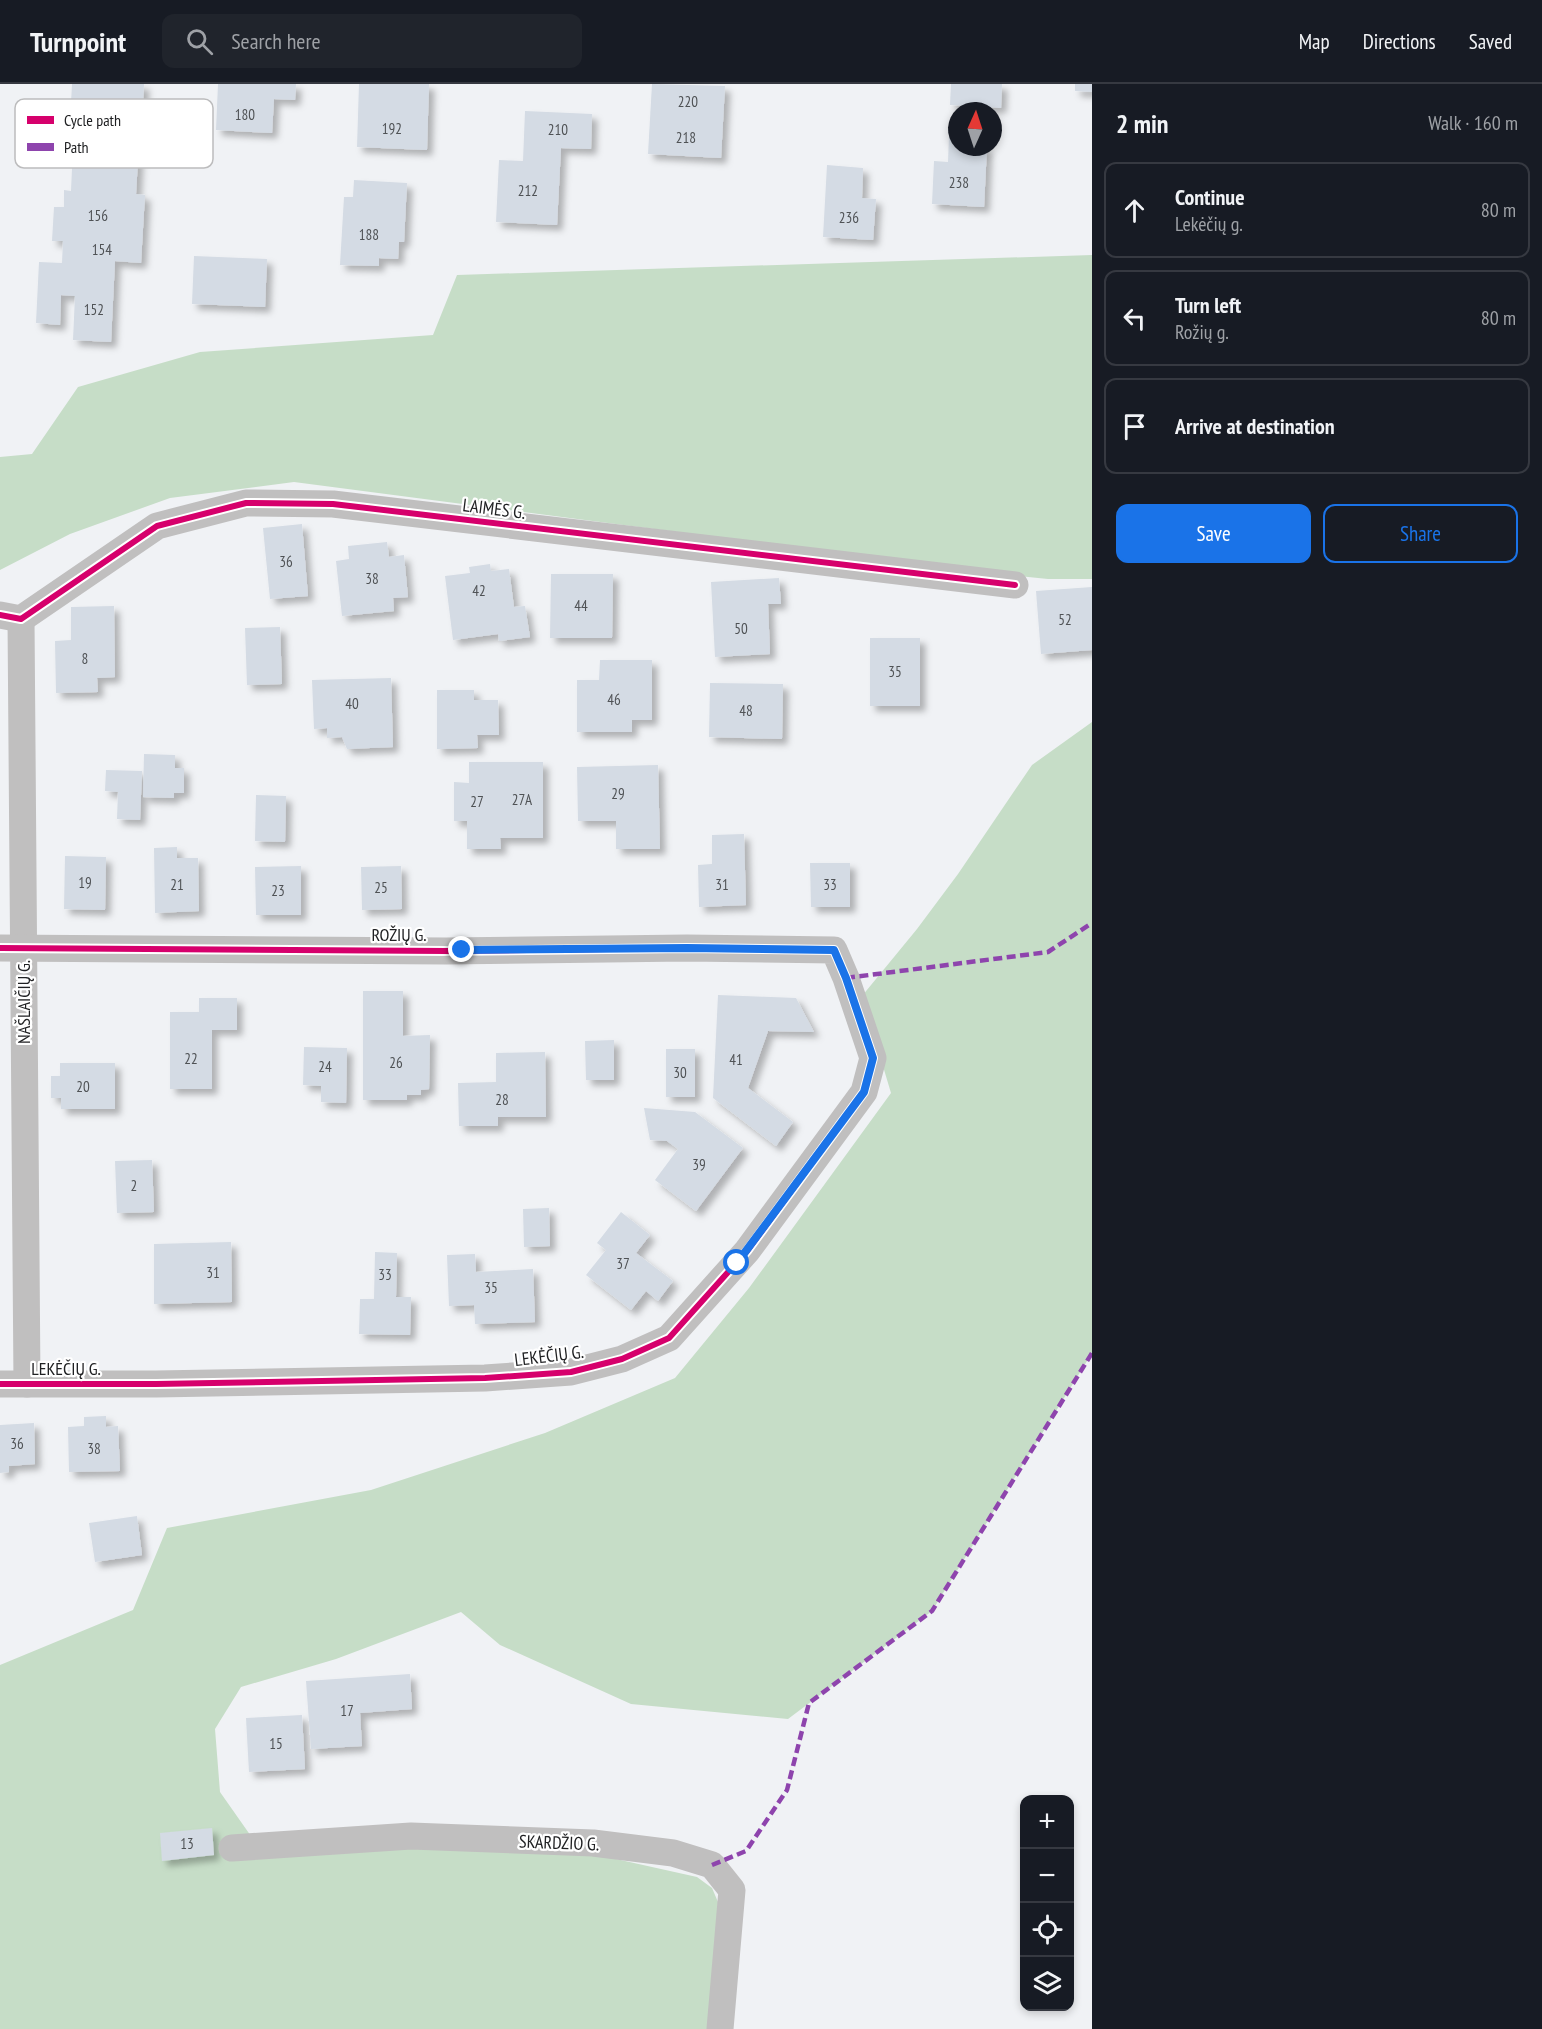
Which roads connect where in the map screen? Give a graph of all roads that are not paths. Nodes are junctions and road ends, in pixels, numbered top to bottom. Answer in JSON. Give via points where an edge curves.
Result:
{"nodes":[{"id":1,"x":1015,"y":585,"type":"dead end"},
{"id":2,"x":10,"y":617,"type":"edge"},
{"id":3,"x":12,"y":948,"type":"edge"},
{"id":4,"x":834,"y":950,"type":"joint"},
{"id":5,"x":0,"y":1384,"type":"edge"},
{"id":6,"x":27,"y":1384,"type":"junction"},
{"id":7,"x":232,"y":1848,"type":"dead end"},
{"id":8,"x":720,"y":2029,"type":"edge"}],
"edges":[{"from":1,"to":2,"type":"street","name":"LAIMĖS G.","via":[[333,504],[246,502],[157,526]]},
{"from":2,"to":3,"type":"street","name":"NAŠLAIČIŲ G."},
{"from":3,"to":4,"type":"street","name":"ROŽIŲ G."},
{"from":3,"to":6,"type":"street","name":"NAŠLAIČIŲ G."},
{"from":4,"to":6,"type":"street","name":"LEKĖČIŲ G.","via":[[873,1058],[864,1092],[747,1251],[669,1338],[622,1359],[571,1372],[485,1378]]},
{"from":5,"to":6,"type":"street","name":"LEKĖČIŲ G."},
{"from":7,"to":8,"type":"street","name":"SKARDŽIO G.","via":[[411,1836],[593,1844],[673,1853],[712,1865],[732,1890]]}]}
